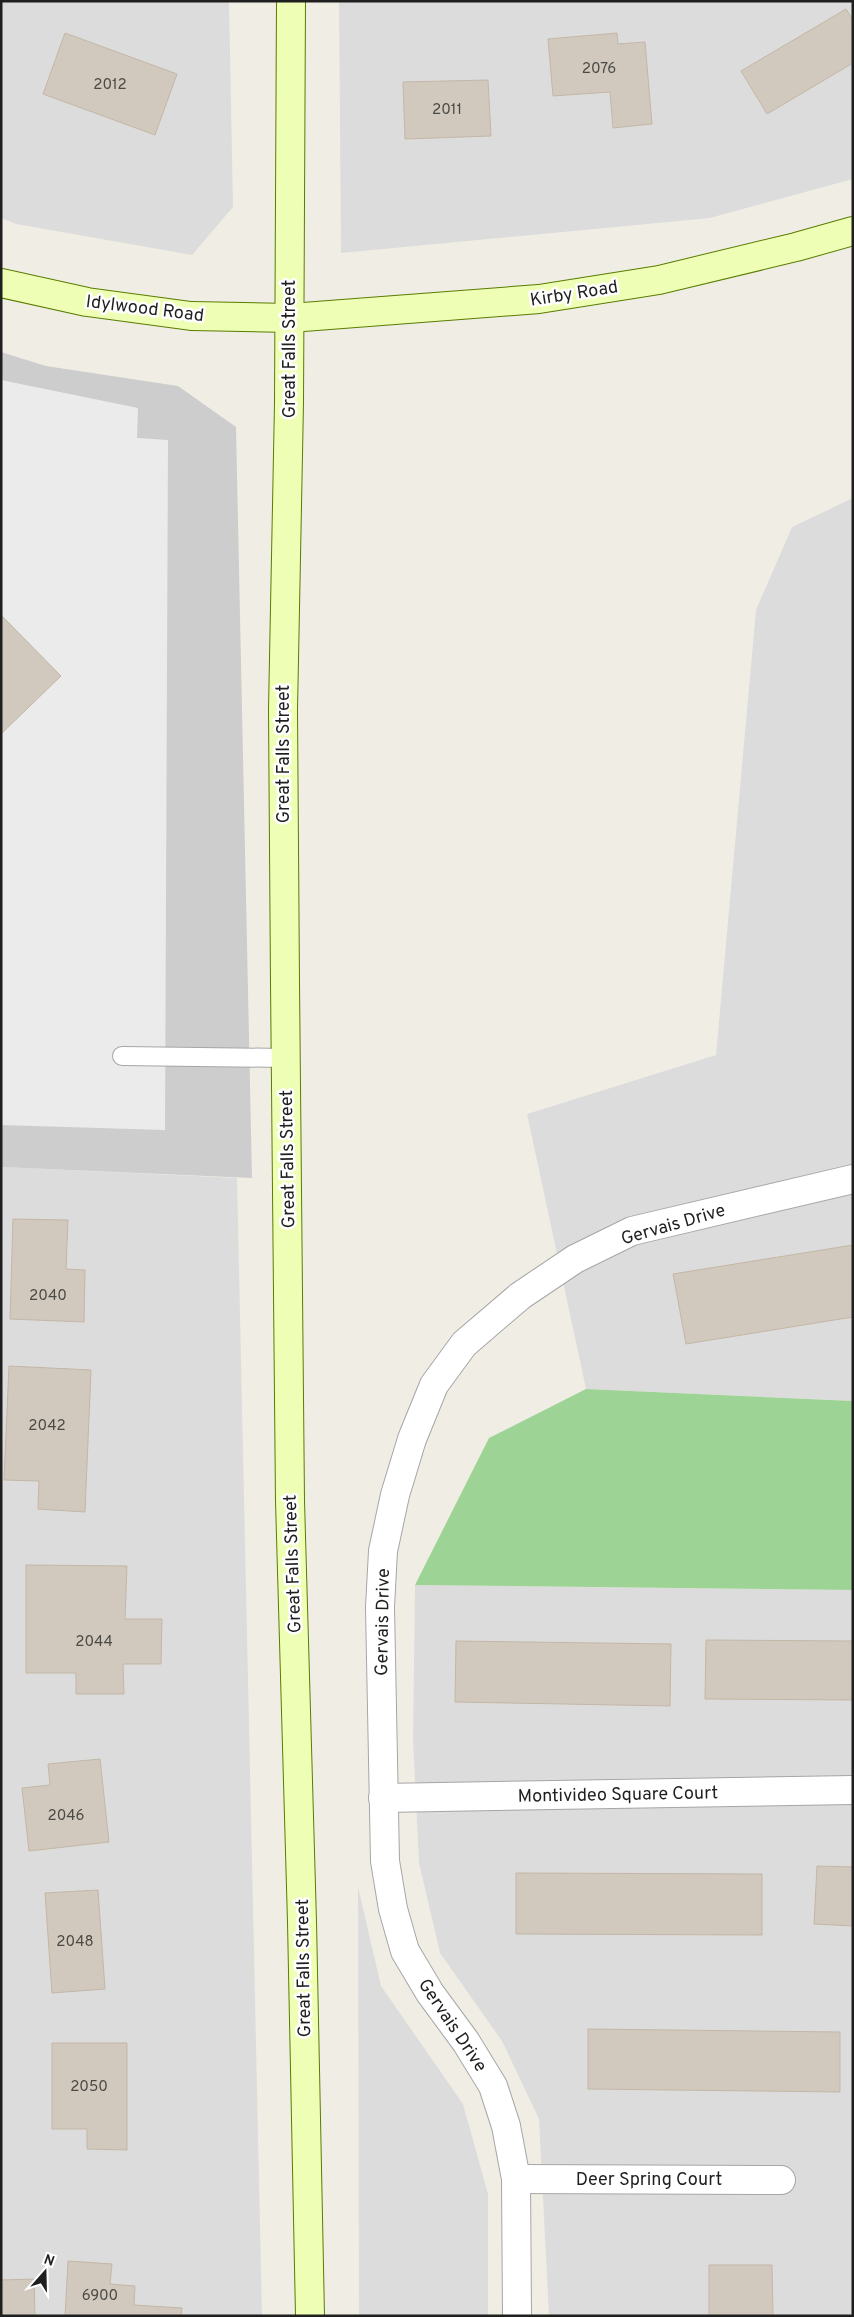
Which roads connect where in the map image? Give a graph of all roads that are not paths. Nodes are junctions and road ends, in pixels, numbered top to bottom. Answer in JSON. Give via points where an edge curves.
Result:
{"nodes":[{"id":1,"x":291,"y":1,"type":"edge"},
{"id":2,"x":853,"y":231,"type":"edge"},
{"id":3,"x":1,"y":283,"type":"edge"},
{"id":4,"x":290,"y":318,"type":"junction"},
{"id":5,"x":122,"y":1056,"type":"dead end"},
{"id":6,"x":285,"y":1058,"type":"junction"},
{"id":7,"x":853,"y":1179,"type":"edge"},
{"id":8,"x":853,"y":1790,"type":"edge"},
{"id":9,"x":382,"y":1798,"type":"junction"},
{"id":10,"x":516,"y":2179,"type":"junction"},
{"id":11,"x":781,"y":2180,"type":"dead end"},
{"id":12,"x":310,"y":2316,"type":"edge"},
{"id":13,"x":517,"y":2316,"type":"edge"}],
"edges":[{"from":1,"to":4,"type":"main road","name":"Great Falls Street"},
{"from":2,"to":4,"type":"main road","name":"Kirby Road","via":[[658,280],[540,299]]},
{"from":3,"to":4,"type":"main road","name":"Idylwood Road","via":[[87,302],[191,316]]},
{"from":4,"to":6,"type":"main road","name":"Great Falls Street","via":[[282,710]]},
{"from":5,"to":6,"type":"lane"},
{"from":6,"to":12,"type":"main road","name":"Great Falls Street","via":[[290,1501]]},
{"from":7,"to":9,"type":"street","name":"Gervais Drive","via":[[632,1231],[575,1259],[520,1296],[464,1344],[434,1385],[412,1439],[383,1550],[380,1607]]},
{"from":8,"to":9,"type":"street","name":"Montivideo Square Court"},
{"from":9,"to":10,"type":"street","name":"Gervais Drive","via":[[385,1861],[392,1909],[405,1951],[493,2086],[506,2126]]},
{"from":10,"to":11,"type":"street","name":"Deer Spring Court"},
{"from":10,"to":13,"type":"street","name":"Gervais Drive"}]}
